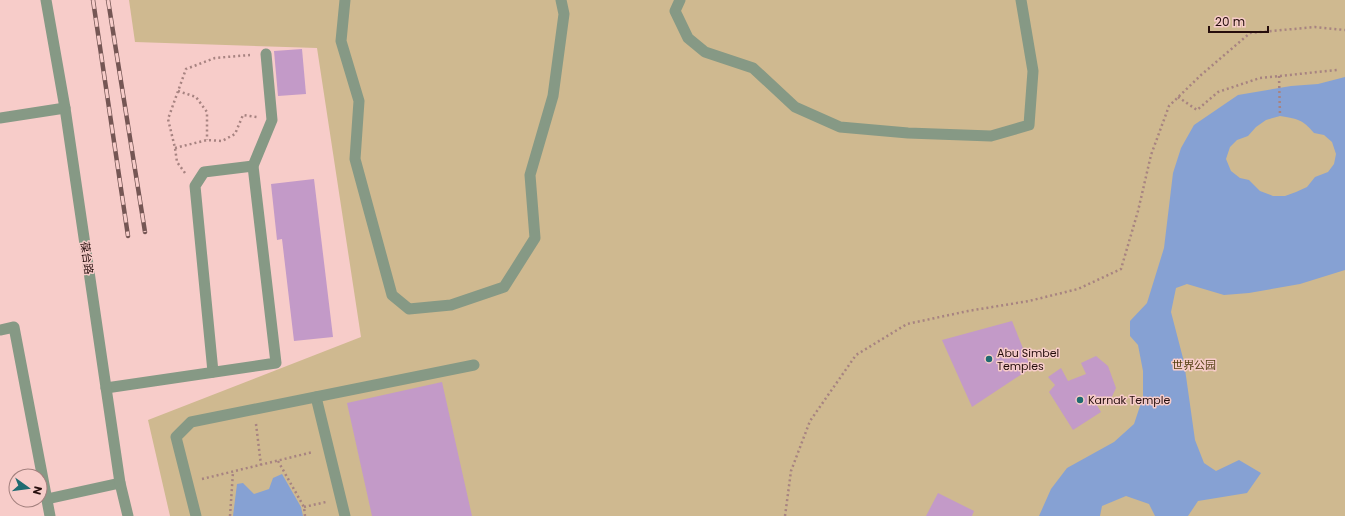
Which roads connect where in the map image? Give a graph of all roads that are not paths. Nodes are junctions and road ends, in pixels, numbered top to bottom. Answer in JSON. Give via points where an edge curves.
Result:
{"nodes":[{"id":1,"x":46,"y":0,"type":"edge"},
{"id":2,"x":344,"y":0,"type":"edge"},
{"id":3,"x":561,"y":0,"type":"edge"},
{"id":4,"x":680,"y":0,"type":"edge"},
{"id":5,"x":1021,"y":0,"type":"edge"},
{"id":6,"x":266,"y":54,"type":"road end"},
{"id":7,"x":65,"y":108,"type":"junction"},
{"id":8,"x":0,"y":118,"type":"edge"},
{"id":9,"x":253,"y":166,"type":"junction"},
{"id":10,"x":0,"y":330,"type":"edge"},
{"id":11,"x":474,"y":365,"type":"dead end"},
{"id":12,"x":213,"y":372,"type":"junction"},
{"id":13,"x":106,"y":388,"type":"junction"},
{"id":14,"x":316,"y":397,"type":"junction"},
{"id":15,"x":41,"y":468,"type":"edge"},
{"id":16,"x":120,"y":483,"type":"junction"},
{"id":17,"x":48,"y":499,"type":"edge"},
{"id":18,"x":48,"y":505,"type":"edge"},
{"id":19,"x":50,"y":516,"type":"edge"},
{"id":20,"x":128,"y":516,"type":"edge"},
{"id":21,"x":196,"y":516,"type":"edge"},
{"id":22,"x":345,"y":516,"type":"edge"}],
"edges":[{"from":1,"to":7,"type":"street","name":"葆台路"},
{"from":2,"to":3,"type":"street","via":[[341,41],[359,101],[355,159],[392,295],[408,309],[451,305],[504,287],[535,238],[530,175],[553,96],[564,14]]},
{"from":4,"to":5,"type":"street","via":[[675,11],[688,38],[705,52],[753,68],[794,107],[840,127],[908,134],[991,136],[1029,125],[1033,71]]},
{"from":6,"to":9,"type":"street","via":[[272,120]]},
{"from":7,"to":8,"type":"street"},
{"from":7,"to":13,"type":"street","name":"葆台路"},
{"from":9,"to":12,"type":"street","via":[[204,172],[195,186]]},
{"from":9,"to":12,"type":"street","via":[[276,364]]},
{"from":10,"to":15,"type":"street","via":[[14,327]]},
{"from":11,"to":14,"type":"street"},
{"from":12,"to":13,"type":"street"},
{"from":13,"to":16,"type":"street","name":"葆台路"},
{"from":14,"to":21,"type":"street","via":[[191,422],[176,437]]},
{"from":14,"to":22,"type":"street"},
{"from":16,"to":17,"type":"street"},
{"from":16,"to":20,"type":"street","name":"葆台路"},
{"from":18,"to":19,"type":"street"}]}
